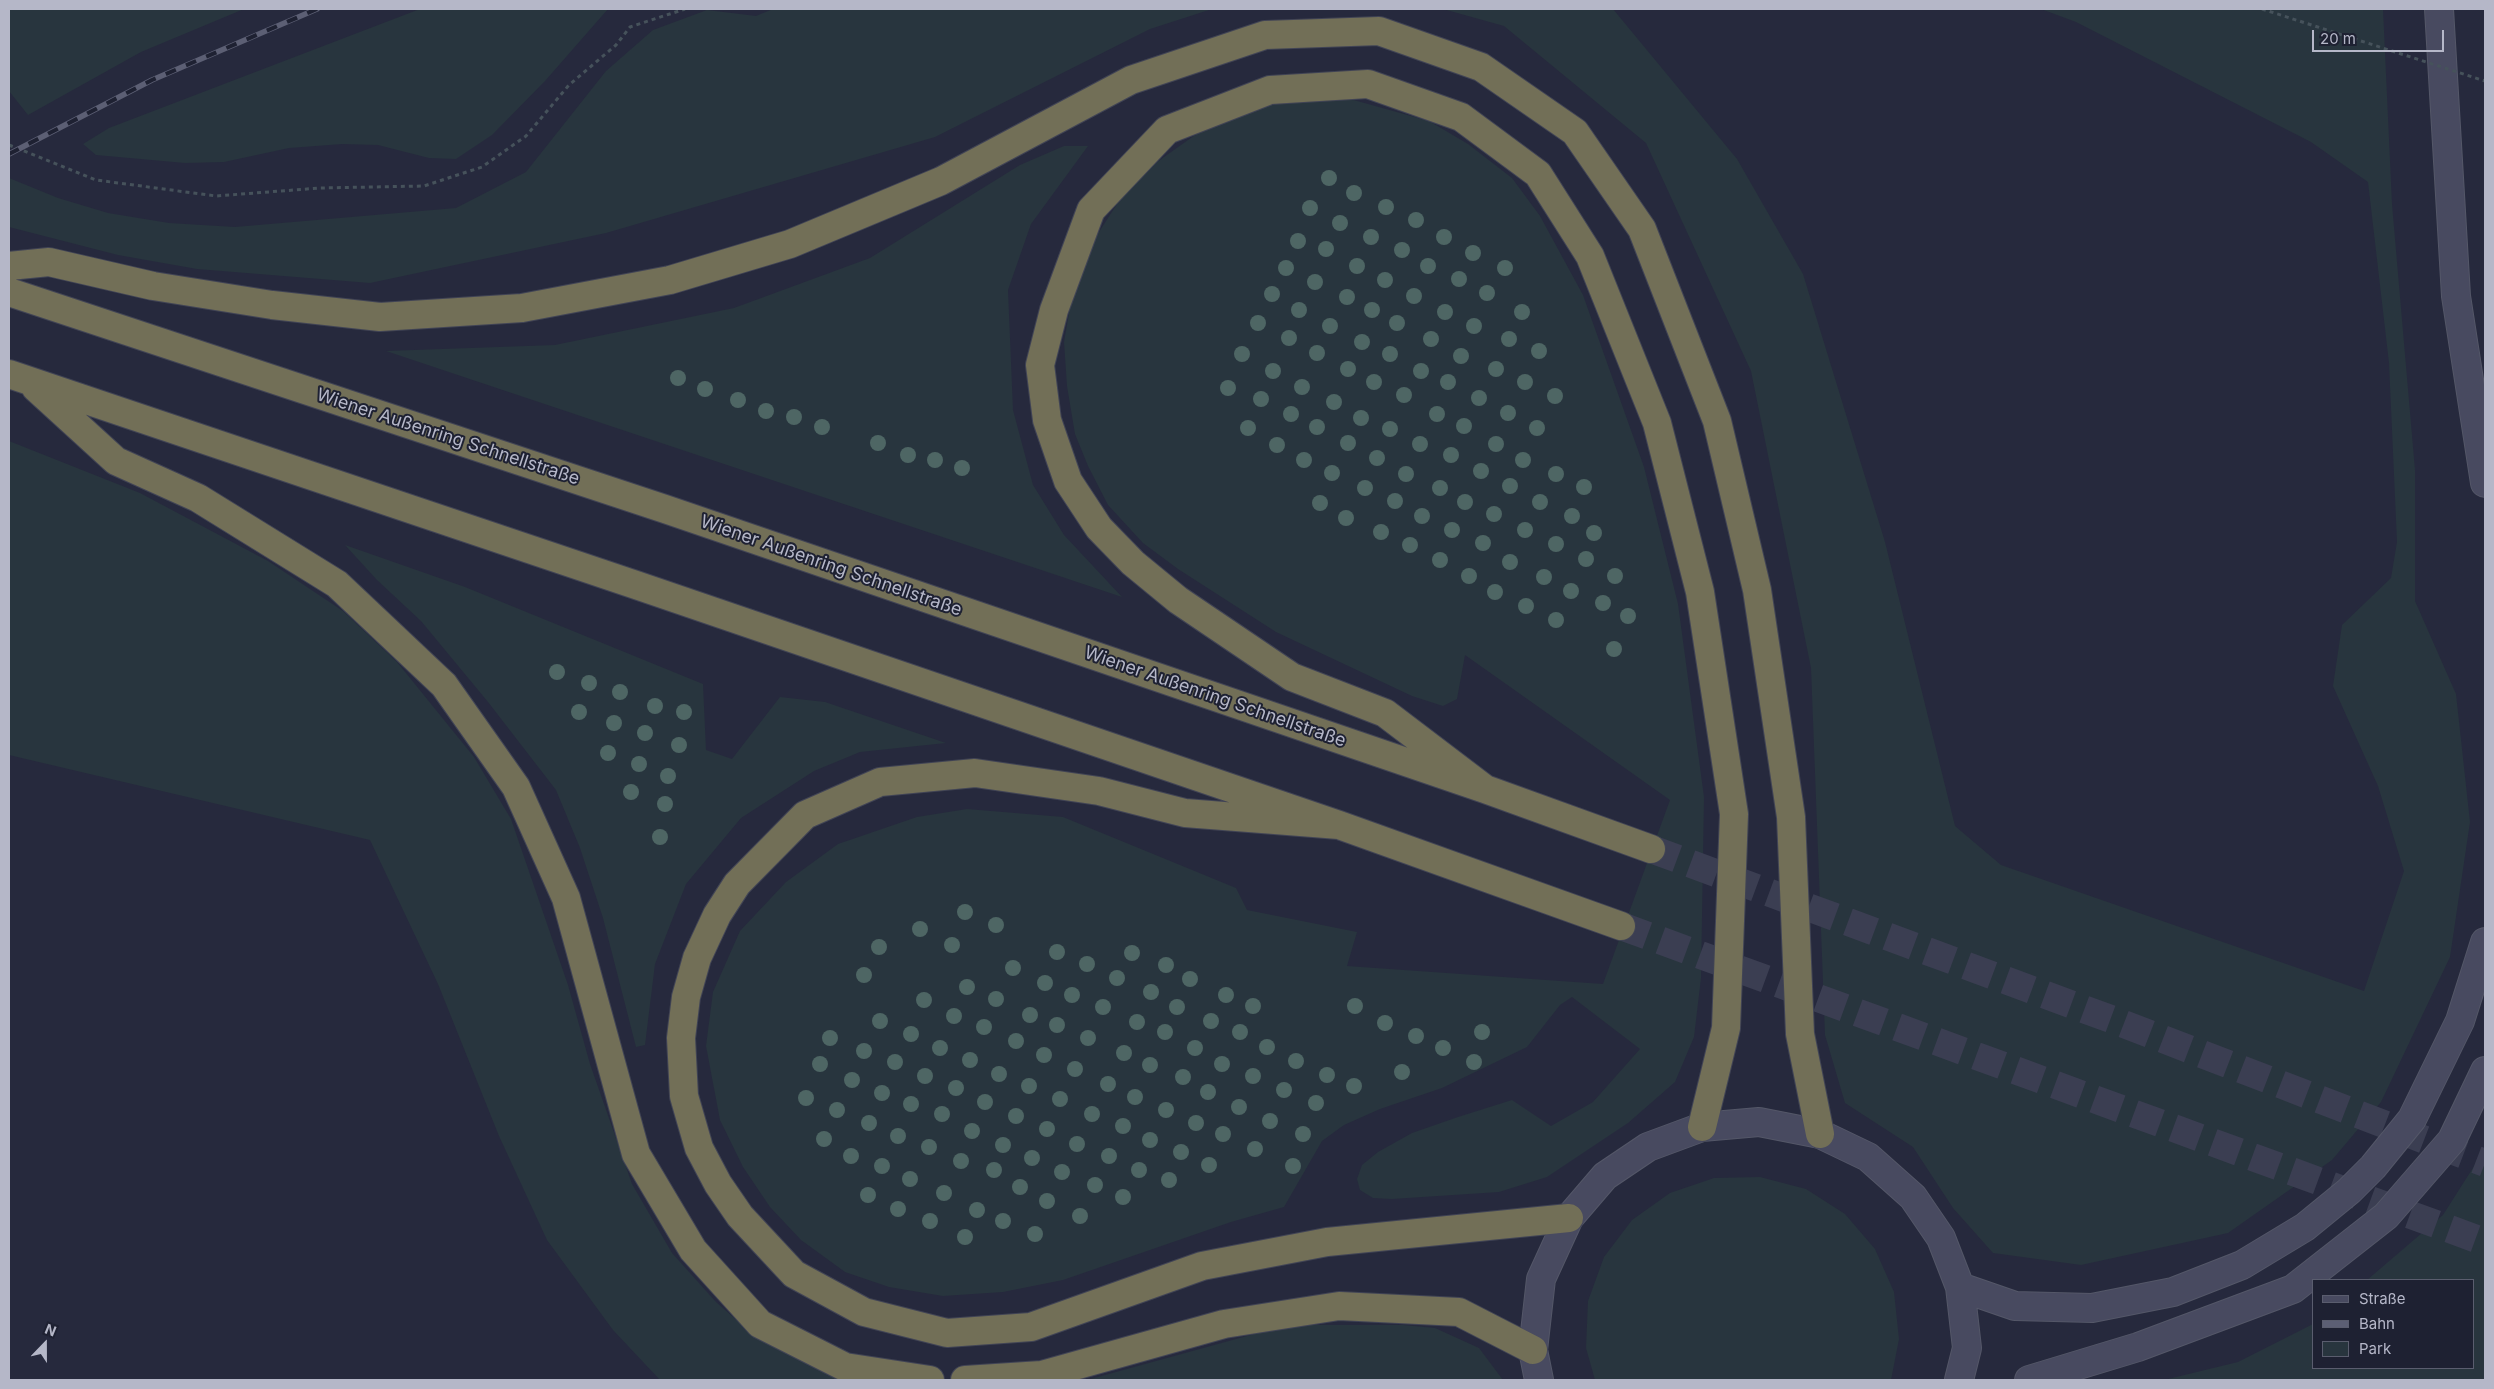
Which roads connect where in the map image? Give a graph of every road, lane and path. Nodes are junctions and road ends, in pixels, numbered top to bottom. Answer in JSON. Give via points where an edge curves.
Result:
{"nodes":[{"id":1,"x":685,"y":9,"type":"edge"},
{"id":2,"x":2262,"y":9,"type":"edge"},
{"id":3,"x":2439,"y":9,"type":"edge"},
{"id":4,"x":2485,"y":81,"type":"edge"},
{"id":5,"x":9,"y":145,"type":"edge"},
{"id":6,"x":9,"y":266,"type":"edge"},
{"id":7,"x":9,"y":292,"type":"edge"},
{"id":8,"x":18,"y":377,"type":"edge"},
{"id":9,"x":2485,"y":484,"type":"edge"},
{"id":10,"x":1485,"y":789,"type":"junction"},
{"id":11,"x":1339,"y":825,"type":"junction"},
{"id":12,"x":1651,"y":850,"type":"tunnel mouth"},
{"id":13,"x":1621,"y":926,"type":"tunnel mouth"},
{"id":14,"x":2485,"y":942,"type":"edge"},
{"id":15,"x":2485,"y":1071,"type":"edge"},
{"id":16,"x":1702,"y":1127,"type":"junction"},
{"id":17,"x":1820,"y":1134,"type":"junction"},
{"id":18,"x":1569,"y":1218,"type":"junction"},
{"id":19,"x":1960,"y":1286,"type":"junction"},
{"id":20,"x":1533,"y":1350,"type":"junction"},
{"id":21,"x":930,"y":1380,"type":"edge"},
{"id":22,"x":965,"y":1380,"type":"edge"},
{"id":23,"x":1539,"y":1380,"type":"edge"},
{"id":24,"x":1960,"y":1380,"type":"edge"},
{"id":25,"x":2029,"y":1380,"type":"edge"}],
"edges":[{"from":1,"to":5,"type":"path","via":[[630,27],[616,45],[569,85],[526,136],[482,168],[424,186],[320,188],[216,196],[96,180]]},
{"from":2,"to":4,"type":"path","bridge":true},
{"from":3,"to":9,"type":"main road","via":[[2456,296]]},
{"from":6,"to":17,"type":"highway","via":[[49,262],[153,286],[272,305],[380,317],[522,308],[670,280],[790,244],[941,181],[1131,80],[1265,35],[1380,31],[1481,67],[1575,132],[1642,229],[1716,421],[1757,590],[1791,817],[1800,1034]]},
{"from":7,"to":10,"type":"highway","name":"Wiener Außenring Schnellstraße","via":[[665,509]]},
{"from":8,"to":11,"type":"highway"},
{"from":8,"to":21,"type":"highway","via":[[116,461],[198,498],[338,584],[444,685],[516,788],[566,898],[636,1154],[693,1250],[760,1324],[845,1367]]},
{"from":10,"to":12,"type":"highway","name":"Wiener Außenring Schnellstraße"},
{"from":10,"to":16,"type":"highway","via":[[1385,713],[1292,677],[1178,600],[1132,563],[1098,528],[1068,480],[1047,420],[1040,365],[1054,310],[1091,210],[1167,130],[1270,90],[1368,84],[1461,117],[1538,174],[1590,256],[1657,423],[1700,592],[1734,814],[1726,1028]]},
{"from":11,"to":13,"type":"highway"},
{"from":11,"to":18,"type":"highway","via":[[1185,813],[1099,791],[975,774],[880,782],[804,815],[737,884],[717,915],[697,958],[686,997],[681,1038],[684,1096],[699,1148],[718,1184],[740,1216],[794,1274],[864,1312],[947,1333],[1031,1327],[1202,1266],[1327,1242]]},
{"from":14,"to":19,"type":"main road","via":[[2460,1021],[2412,1119],[2350,1191],[2305,1227],[2242,1264],[2173,1292],[2092,1308],[2015,1306]]},
{"from":15,"to":25,"type":"main road","via":[[2452,1140],[2386,1216],[2293,1288],[2138,1347]]},
{"from":16,"to":17,"type":"main road","via":[[1759,1122]]},
{"from":16,"to":18,"type":"main road","via":[[1648,1147],[1605,1176]]},
{"from":17,"to":19,"type":"main road","via":[[1868,1157],[1913,1197],[1941,1238]]},
{"from":18,"to":20,"type":"main road","via":[[1541,1279]]},
{"from":19,"to":24,"type":"main road","via":[[1967,1348]]},
{"from":20,"to":22,"type":"highway","via":[[1460,1312],[1339,1306],[1224,1324],[1042,1375]]},
{"from":20,"to":23,"type":"main road"}]}
